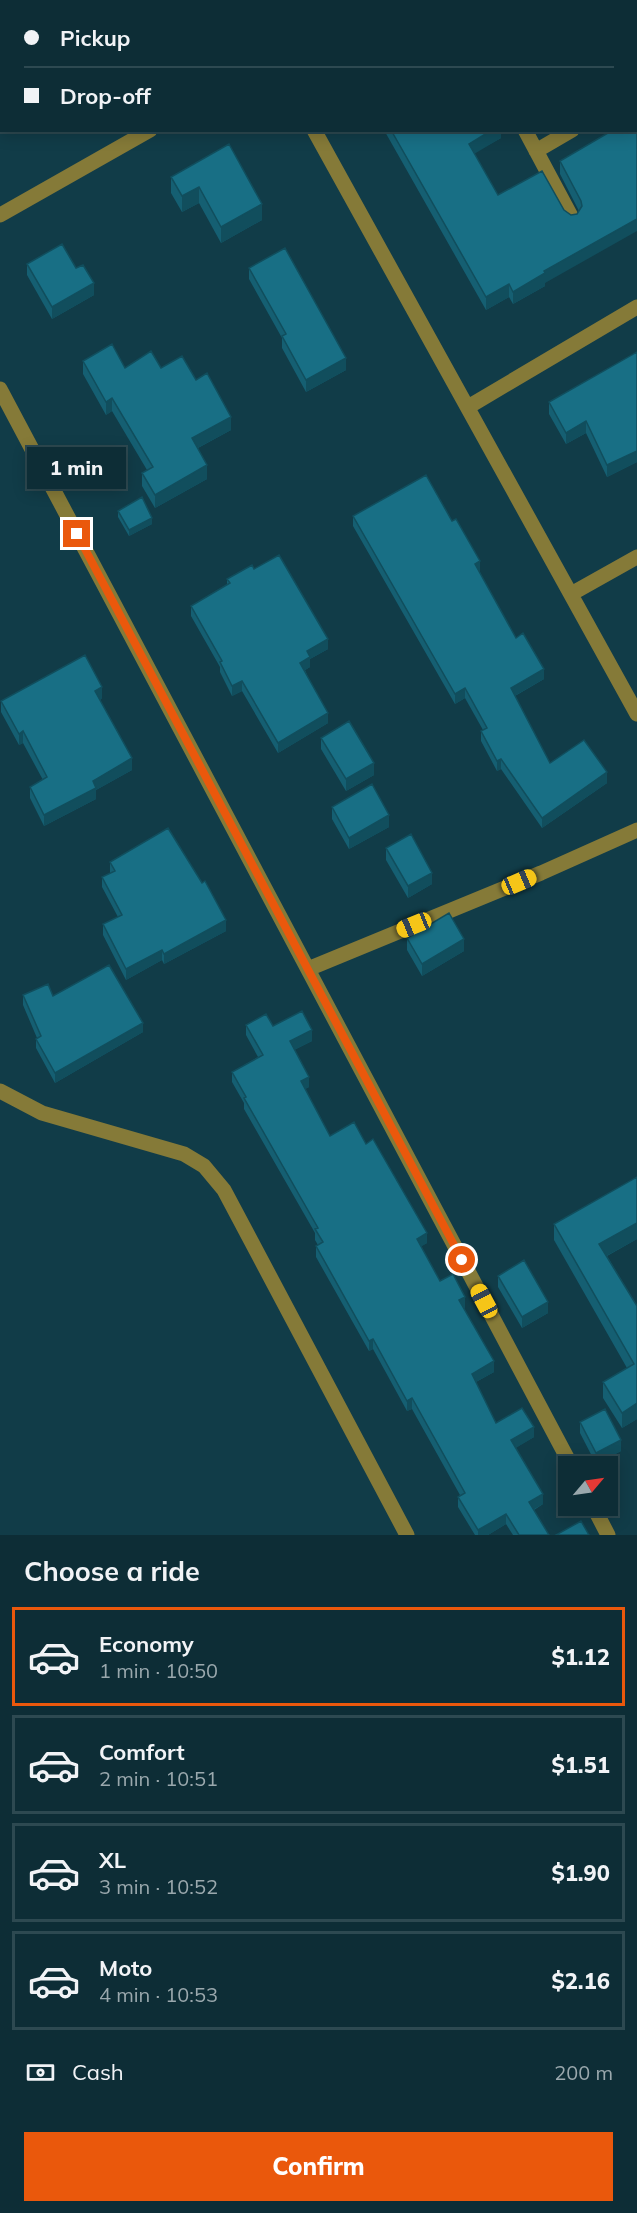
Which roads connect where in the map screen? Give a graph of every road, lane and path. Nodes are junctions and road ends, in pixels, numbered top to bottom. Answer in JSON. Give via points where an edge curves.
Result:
{"nodes":[{"id":1,"x":146,"y":132,"type":"edge"},
{"id":2,"x":315,"y":132,"type":"edge"},
{"id":3,"x":526,"y":132,"type":"edge"},
{"id":4,"x":569,"y":132,"type":"edge"},
{"id":5,"x":536,"y":151,"type":"junction"},
{"id":6,"x":0,"y":215,"type":"edge"},
{"id":7,"x":572,"y":218,"type":"edge"},
{"id":8,"x":637,"y":308,"type":"edge"},
{"id":9,"x":0,"y":389,"type":"edge"},
{"id":10,"x":468,"y":407,"type":"junction"},
{"id":11,"x":637,"y":557,"type":"edge"},
{"id":12,"x":570,"y":594,"type":"junction"},
{"id":13,"x":637,"y":714,"type":"edge"},
{"id":14,"x":637,"y":830,"type":"edge"},
{"id":15,"x":308,"y":969,"type":"junction"},
{"id":16,"x":0,"y":1091,"type":"edge"},
{"id":17,"x":566,"y":1456,"type":"edge"},
{"id":18,"x":598,"y":1516,"type":"edge"},
{"id":19,"x":407,"y":1535,"type":"edge"},
{"id":20,"x":608,"y":1535,"type":"edge"}],
"edges":[{"from":1,"to":6,"type":"street"},
{"from":2,"to":10,"type":"street"},
{"from":3,"to":5,"type":"street"},
{"from":4,"to":5,"type":"street"},
{"from":5,"to":7,"type":"street"},
{"from":8,"to":10,"type":"street"},
{"from":9,"to":15,"type":"street"},
{"from":10,"to":12,"type":"street"},
{"from":11,"to":12,"type":"street"},
{"from":12,"to":13,"type":"street"},
{"from":14,"to":15,"type":"street"},
{"from":15,"to":17,"type":"street"},
{"from":16,"to":19,"type":"street","via":[[42,1113],[184,1154],[204,1166],[224,1190]]},
{"from":18,"to":20,"type":"street"}]}
